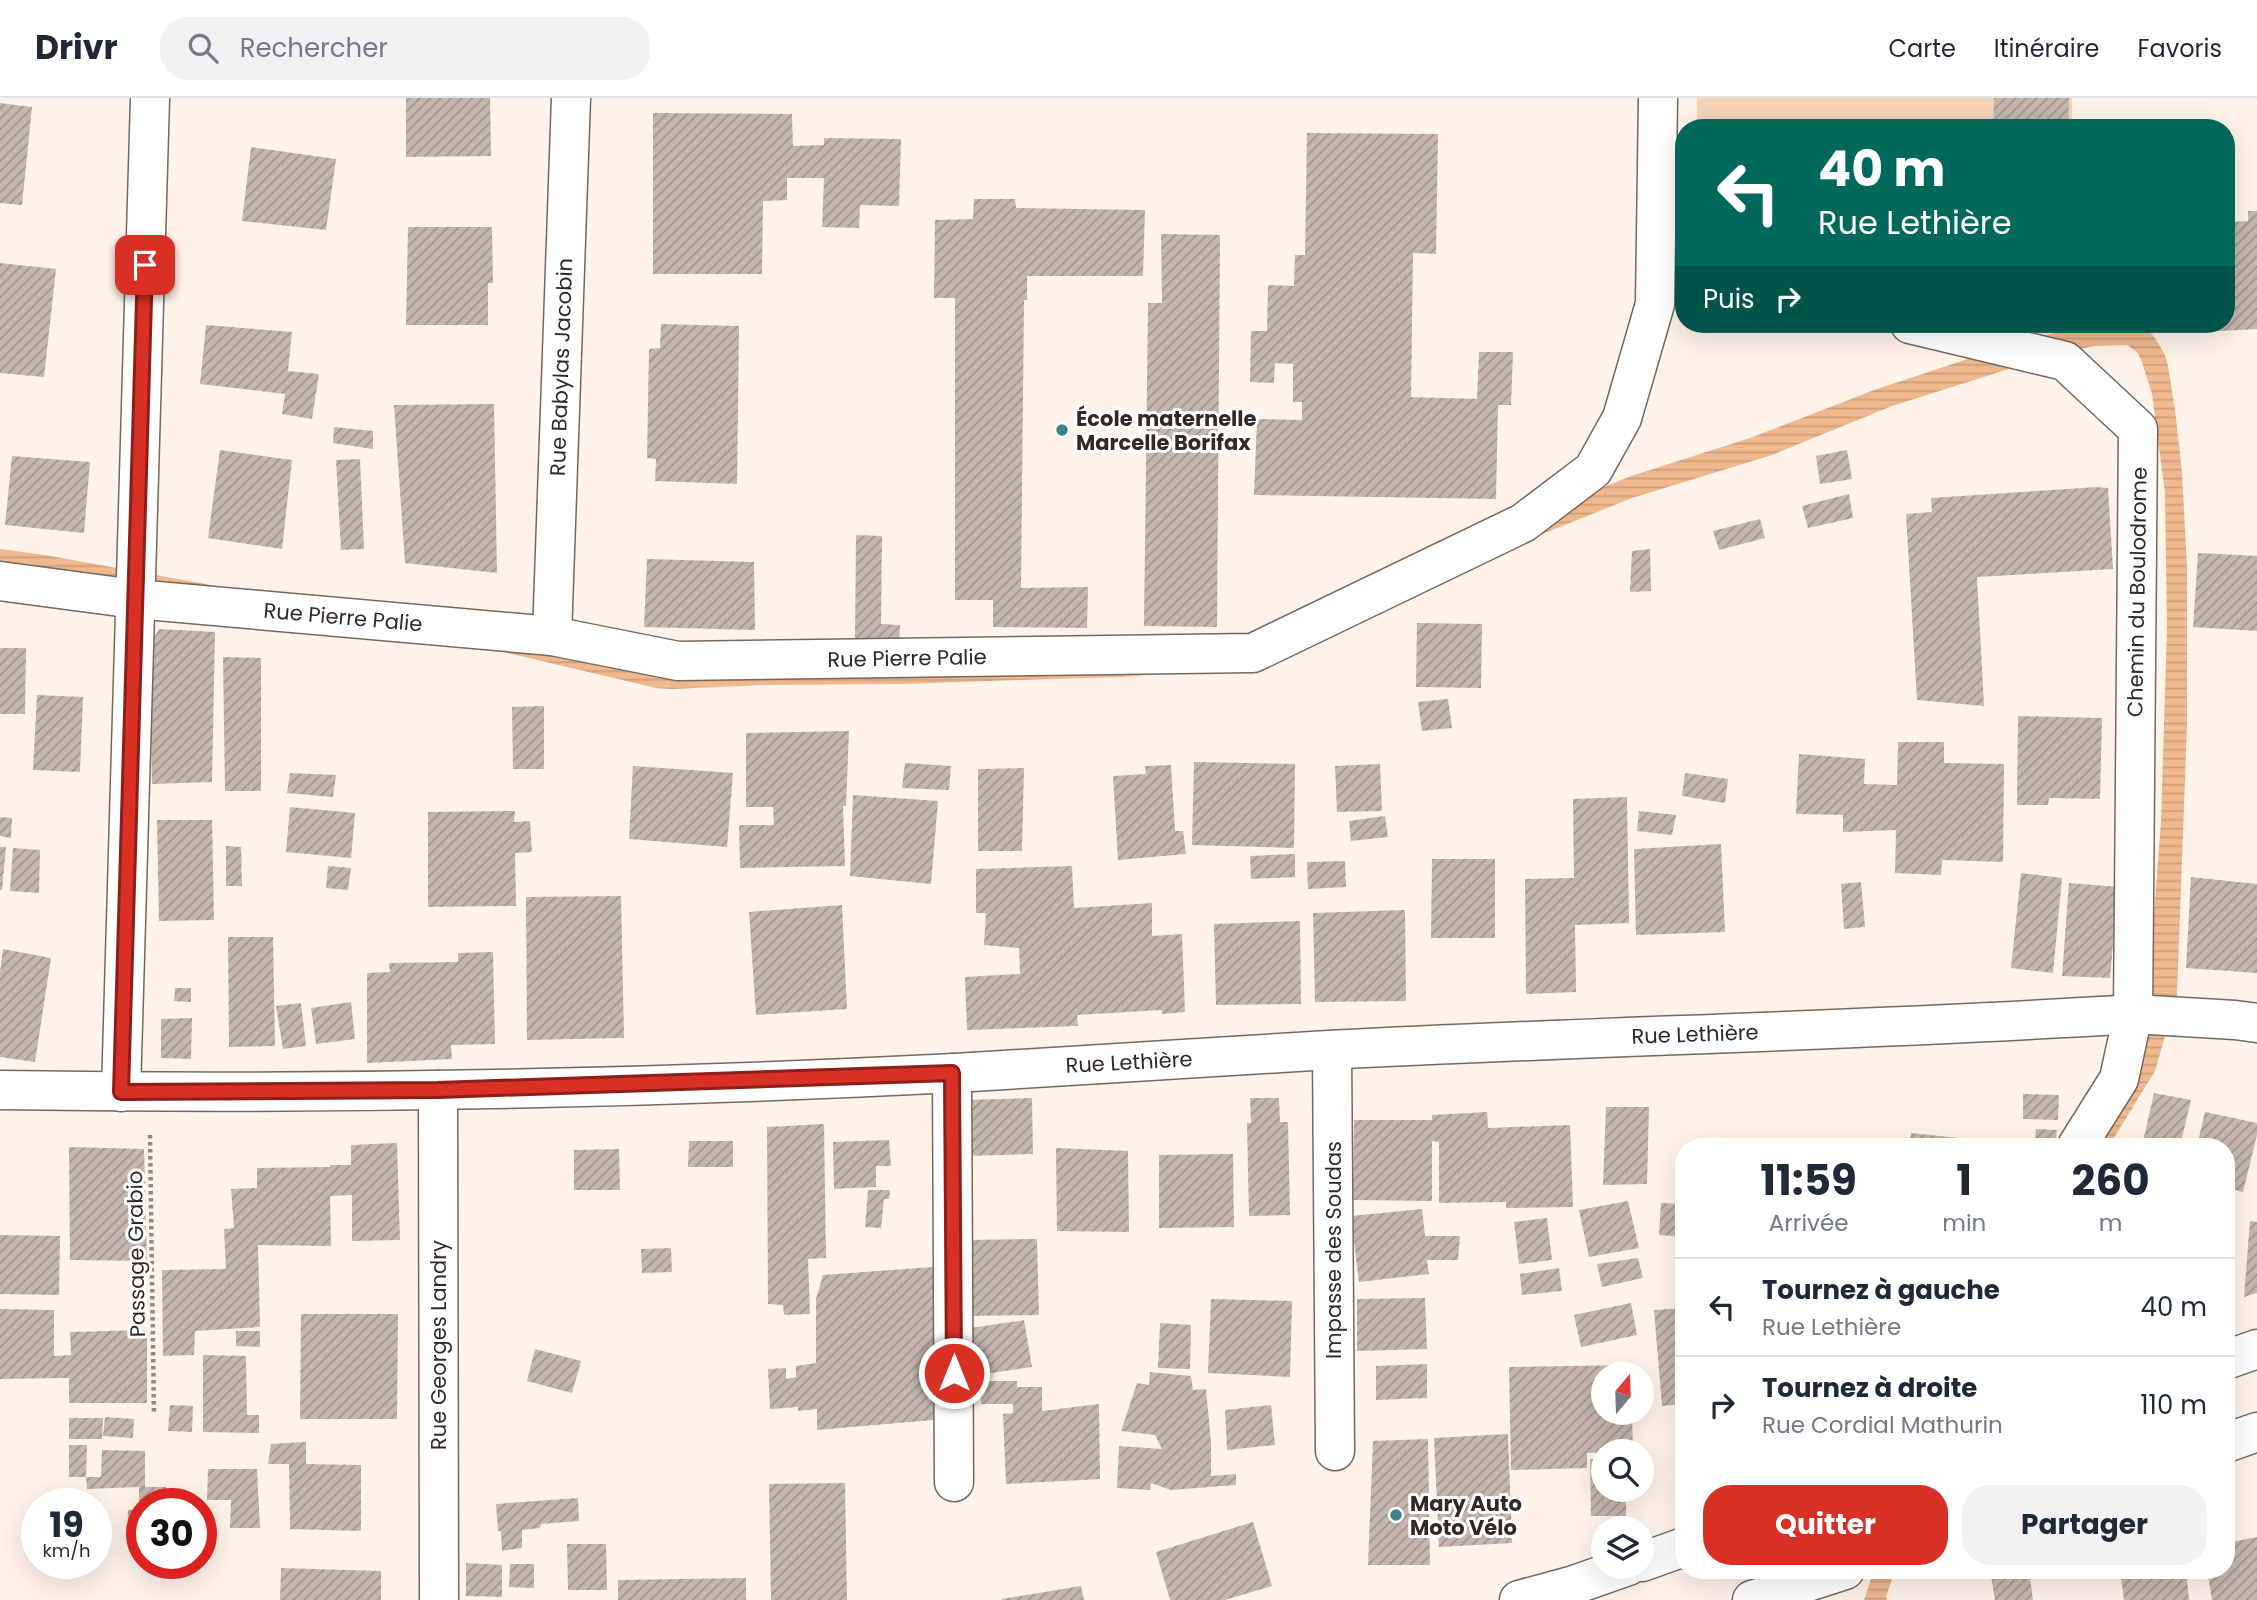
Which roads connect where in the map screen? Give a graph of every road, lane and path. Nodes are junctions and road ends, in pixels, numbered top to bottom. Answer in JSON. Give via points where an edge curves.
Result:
{"nodes":[{"id":1,"x":150,"y":98,"type":"edge"},
{"id":2,"x":570,"y":98,"type":"edge"},
{"id":3,"x":1658,"y":98,"type":"edge"},
{"id":4,"x":1669,"y":305,"type":"edge"},
{"id":5,"x":1947,"y":333,"type":"edge"},
{"id":6,"x":0,"y":581,"type":"edge"},
{"id":7,"x":135,"y":599,"type":"junction"},
{"id":8,"x":552,"y":636,"type":"junction"},
{"id":9,"x":2133,"y":1014,"type":"junction"},
{"id":10,"x":2257,"y":1023,"type":"edge"},
{"id":11,"x":1332,"y":1050,"type":"junction"},
{"id":12,"x":952,"y":1073,"type":"junction"},
{"id":13,"x":0,"y":1090,"type":"edge"},
{"id":14,"x":438,"y":1090,"type":"junction"},
{"id":15,"x":135,"y":1092,"type":"junction"},
{"id":16,"x":2082,"y":1138,"type":"edge"},
{"id":17,"x":2257,"y":1349,"type":"edge"},
{"id":18,"x":2235,"y":1357,"type":"edge"},
{"id":19,"x":154,"y":1415,"type":"dead end"},
{"id":20,"x":2257,"y":1432,"type":"edge"},
{"id":21,"x":2235,"y":1440,"type":"edge"},
{"id":22,"x":1335,"y":1451,"type":"dead end"},
{"id":23,"x":954,"y":1482,"type":"dead end"},
{"id":24,"x":1675,"y":1550,"type":"edge"},
{"id":25,"x":1654,"y":1558,"type":"edge"},
{"id":26,"x":1591,"y":1579,"type":"edge"},
{"id":27,"x":1817,"y":1579,"type":"edge"},
{"id":28,"x":439,"y":1600,"type":"edge"},
{"id":29,"x":1519,"y":1600,"type":"edge"},
{"id":30,"x":1752,"y":1600,"type":"edge"}],
"edges":[{"from":1,"to":7,"type":"street"},
{"from":2,"to":8,"type":"street","name":"Rue Babylas Jacobin"},
{"from":3,"to":4,"type":"street","name":"Rue Pierre Palie"},
{"from":4,"to":8,"type":"street","name":"Rue Pierre Palie","via":[[1622,418],[1593,470],[1523,523],[1253,653],[678,661]]},
{"from":5,"to":9,"type":"street","name":"Chemin du Boulodrome","via":[[2065,362],[2138,429]]},
{"from":6,"to":7,"type":"street","name":"Rue Pierre Palie"},
{"from":7,"to":8,"type":"street","name":"Rue Pierre Palie"},
{"from":7,"to":15,"type":"street"},
{"from":9,"to":10,"type":"street","name":"Rue Lethière"},
{"from":9,"to":11,"type":"street","name":"Rue Lethière"},
{"from":9,"to":16,"type":"street","name":"Chemin du Boulodrome","via":[[2119,1079]]},
{"from":11,"to":12,"type":"street","name":"Rue Lethière"},
{"from":11,"to":22,"type":"street","name":"Impasse des Soudas"},
{"from":12,"to":14,"type":"street","name":"Rue Lethière"},
{"from":12,"to":23,"type":"street"},
{"from":13,"to":15,"type":"street","name":"Rue Lethière"},
{"from":14,"to":15,"type":"street","name":"Rue Lethière"},
{"from":14,"to":28,"type":"street","name":"Rue Georges Landry"},
{"from":15,"to":19,"type":"path","name":"Passage Grabio"},
{"from":17,"to":18,"type":"street"},
{"from":20,"to":21,"type":"street"},
{"from":24,"to":25,"type":"street"},
{"from":26,"to":29,"type":"street"},
{"from":27,"to":30,"type":"street"}]}
